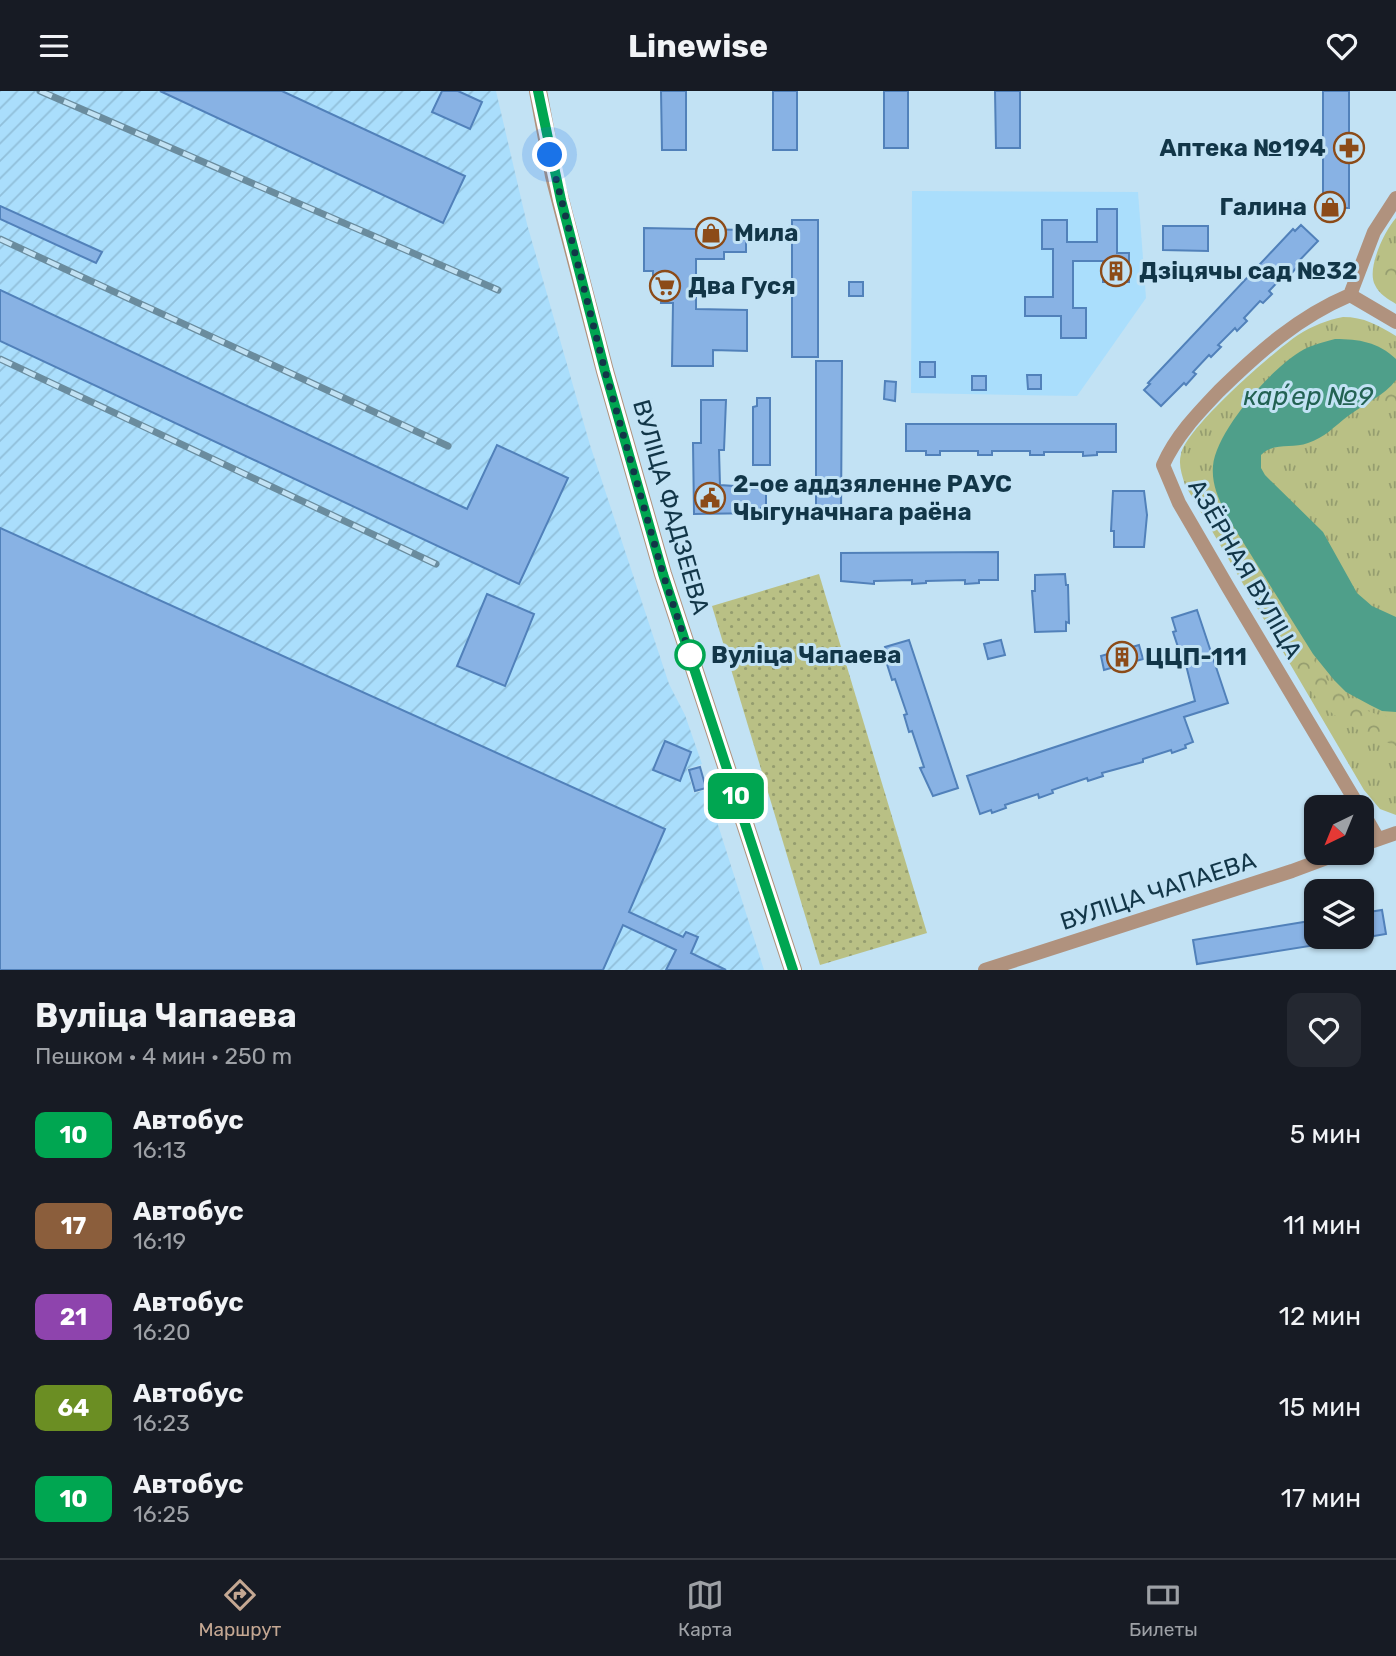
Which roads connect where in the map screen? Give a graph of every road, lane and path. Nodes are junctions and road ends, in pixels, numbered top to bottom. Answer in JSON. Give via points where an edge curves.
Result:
{"nodes":[{"id":1,"x":538,"y":91,"type":"edge"},
{"id":2,"x":1396,"y":198,"type":"edge"},
{"id":3,"x":1350,"y":295,"type":"junction"},
{"id":4,"x":1396,"y":321,"type":"edge"},
{"id":5,"x":1352,"y":795,"type":"edge"},
{"id":6,"x":1374,"y":832,"type":"edge"},
{"id":7,"x":1396,"y":833,"type":"edge"},
{"id":8,"x":1378,"y":839,"type":"junction"},
{"id":9,"x":1374,"y":840,"type":"edge"},
{"id":10,"x":1308,"y":865,"type":"edge"},
{"id":11,"x":793,"y":970,"type":"edge"},
{"id":12,"x":985,"y":970,"type":"edge"}],
"edges":[{"from":1,"to":11,"type":"street","name":"ВУЛІЦА ФАДЗЕЕВА","via":[[605,371],[663,574]]},
{"from":2,"to":3,"type":"street","via":[[1374,232]]},
{"from":3,"to":4,"type":"street"},
{"from":3,"to":5,"type":"street","name":"АЗЁРНАЯ ВУЛІЦА","via":[[1304,318],[1259,352],[1182,432],[1163,465],[1179,503]]},
{"from":6,"to":8,"type":"street"},
{"from":7,"to":8,"type":"street"},
{"from":8,"to":9,"type":"street"},
{"from":10,"to":12,"type":"street","name":"ВУЛІЦА ЧАПАЕВА"}]}
